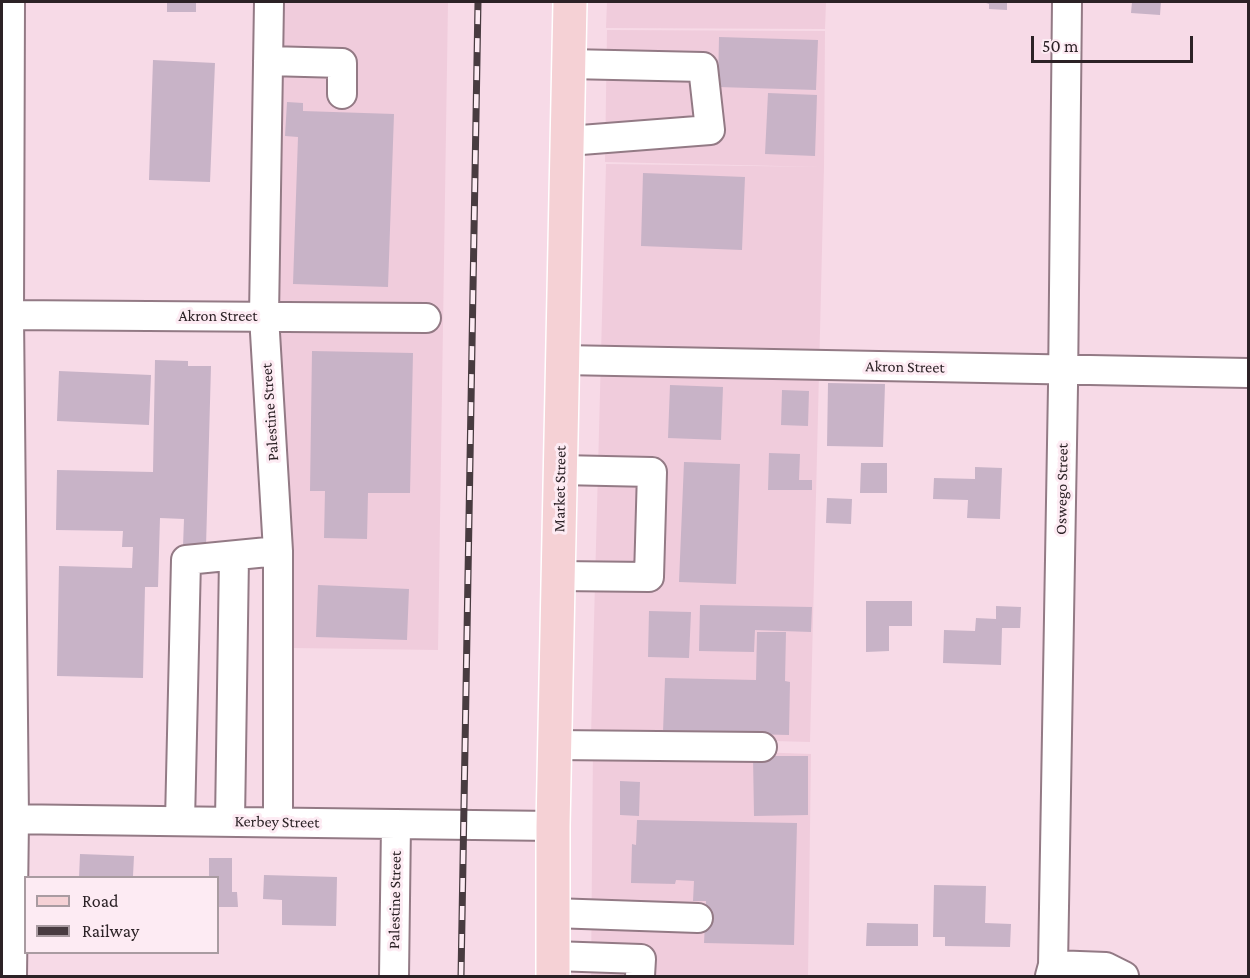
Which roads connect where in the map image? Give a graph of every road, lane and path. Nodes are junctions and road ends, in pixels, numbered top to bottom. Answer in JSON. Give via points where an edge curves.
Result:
{"nodes":[{"id":1,"x":10,"y":2,"type":"edge"},
{"id":2,"x":269,"y":2,"type":"edge"},
{"id":3,"x":570,"y":2,"type":"edge"},
{"id":4,"x":1067,"y":2,"type":"edge"},
{"id":5,"x":268,"y":61,"type":"junction"},
{"id":6,"x":569,"y":64,"type":"junction"},
{"id":7,"x":342,"y":94,"type":"dead end"},
{"id":8,"x":568,"y":141,"type":"junction"},
{"id":9,"x":9,"y":315,"type":"junction"},
{"id":10,"x":264,"y":316,"type":"junction"},
{"id":11,"x":426,"y":318,"type":"dead end"},
{"id":12,"x":562,"y":360,"type":"junction"},
{"id":13,"x":1064,"y":370,"type":"junction"},
{"id":14,"x":1248,"y":374,"type":"edge"},
{"id":15,"x":560,"y":470,"type":"junction"},
{"id":16,"x":278,"y":551,"type":"junction"},
{"id":17,"x":234,"y":556,"type":"junction"},
{"id":18,"x":558,"y":576,"type":"junction"},
{"id":19,"x":554,"y":746,"type":"junction"},
{"id":20,"x":762,"y":747,"type":"dead end"},
{"id":21,"x":8,"y":819,"type":"edge"},
{"id":22,"x":180,"y":821,"type":"junction"},
{"id":23,"x":230,"y":821,"type":"junction"},
{"id":24,"x":278,"y":822,"type":"junction"},
{"id":25,"x":396,"y":824,"type":"junction"},
{"id":26,"x":553,"y":826,"type":"junction"},
{"id":27,"x":552,"y":913,"type":"junction"},
{"id":28,"x":698,"y":918,"type":"dead end"},
{"id":29,"x":553,"y":966,"type":"edge"},
{"id":30,"x":1052,"y":971,"type":"edge"},
{"id":31,"x":12,"y":976,"type":"edge"},
{"id":32,"x":394,"y":976,"type":"edge"},
{"id":33,"x":640,"y":976,"type":"edge"},
{"id":34,"x":1124,"y":976,"type":"edge"}],
"edges":[{"from":1,"to":9,"type":"street"},
{"from":2,"to":5,"type":"street","name":"Palestine Street"},
{"from":3,"to":6,"type":"main road","name":"Market Street"},
{"from":4,"to":13,"type":"street","name":"Oswego Street"},
{"from":5,"to":7,"type":"street","via":[[342,63]]},
{"from":5,"to":10,"type":"street","name":"Palestine Street"},
{"from":6,"to":8,"type":"main road","name":"Market Street"},
{"from":6,"to":8,"type":"street","via":[[703,67],[710,130]]},
{"from":8,"to":12,"type":"main road","name":"Market Street"},
{"from":9,"to":10,"type":"street","name":"Akron Street"},
{"from":9,"to":21,"type":"street"},
{"from":10,"to":11,"type":"street","name":"Akron Street"},
{"from":10,"to":16,"type":"street","name":"Palestine Street"},
{"from":12,"to":13,"type":"street","name":"Akron Street"},
{"from":12,"to":15,"type":"main road","name":"Market Street"},
{"from":13,"to":14,"type":"street","name":"Akron Street"},
{"from":13,"to":30,"type":"street","name":"Oswego Street"},
{"from":15,"to":18,"type":"main road","name":"Market Street"},
{"from":15,"to":18,"type":"street","via":[[652,472],[649,577]]},
{"from":16,"to":17,"type":"street"},
{"from":16,"to":24,"type":"street","name":"Palestine Street"},
{"from":17,"to":22,"type":"street","via":[[186,560]]},
{"from":17,"to":23,"type":"street"},
{"from":18,"to":19,"type":"main road","name":"Market Street"},
{"from":19,"to":20,"type":"street"},
{"from":19,"to":26,"type":"main road","name":"Market Street"},
{"from":21,"to":22,"type":"street","name":"Kerbey Street"},
{"from":21,"to":31,"type":"street"},
{"from":22,"to":23,"type":"street","name":"Kerbey Street"},
{"from":23,"to":24,"type":"street","name":"Kerbey Street"},
{"from":24,"to":25,"type":"street","name":"Kerbey Street"},
{"from":25,"to":26,"type":"street","name":"Kerbey Street"},
{"from":25,"to":32,"type":"street","name":"Palestine Street"},
{"from":26,"to":27,"type":"main road","name":"Market Street"},
{"from":27,"to":28,"type":"street"},
{"from":27,"to":29,"type":"main road","name":"Market Street"},
{"from":29,"to":33,"type":"street","via":[[641,959]]},
{"from":30,"to":34,"type":"street","via":[[1106,968]]}]}
